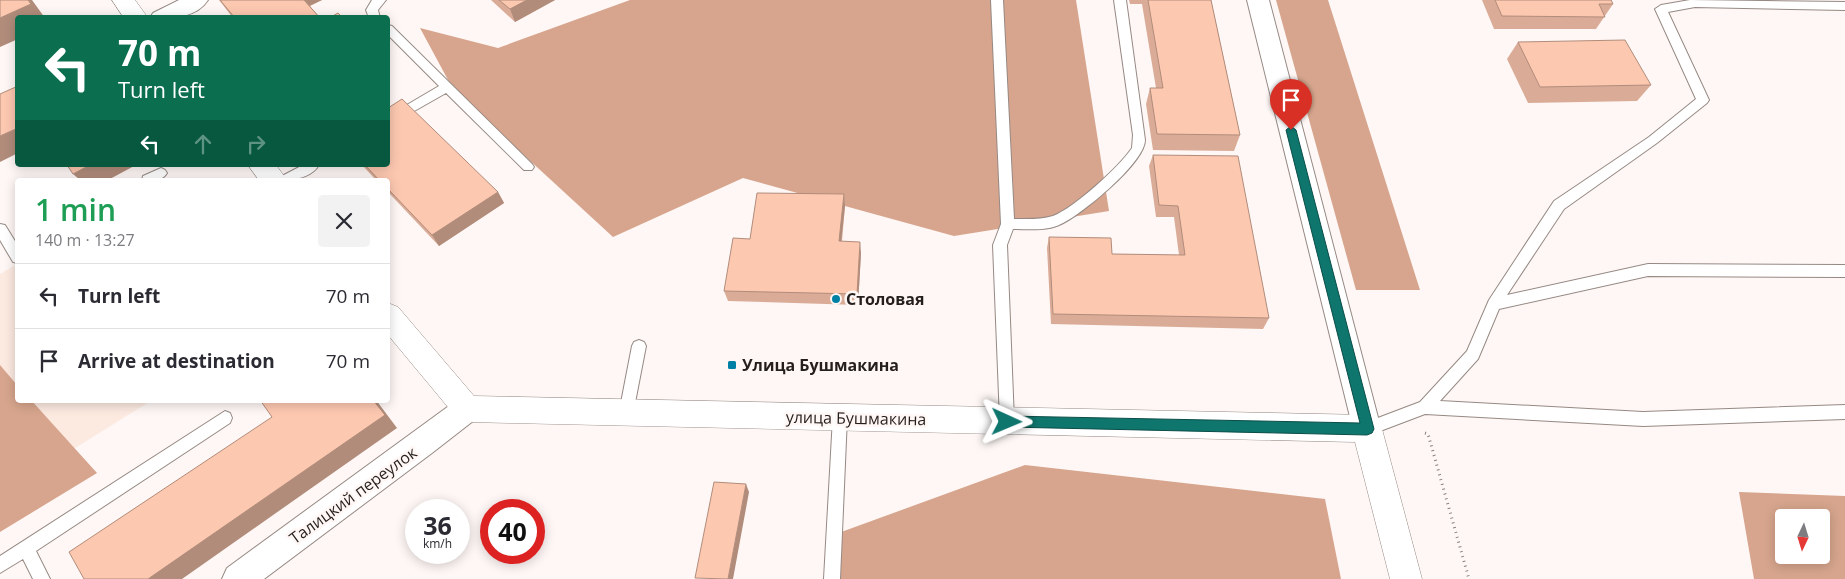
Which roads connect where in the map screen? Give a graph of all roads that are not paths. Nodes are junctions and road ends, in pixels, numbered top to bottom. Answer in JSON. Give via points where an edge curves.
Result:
{"nodes":[{"id":1,"x":123,"y":0,"type":"edge"},
{"id":2,"x":197,"y":0,"type":"edge"},
{"id":3,"x":380,"y":0,"type":"edge"},
{"id":4,"x":997,"y":0,"type":"edge"},
{"id":5,"x":1120,"y":0,"type":"edge"},
{"id":6,"x":1258,"y":0,"type":"edge"},
{"id":7,"x":1845,"y":6,"type":"edge"},
{"id":8,"x":135,"y":15,"type":"edge"},
{"id":9,"x":166,"y":15,"type":"edge"},
{"id":10,"x":374,"y":15,"type":"edge"},
{"id":11,"x":390,"y":31,"type":"edge"},
{"id":12,"x":447,"y":87,"type":"junction"},
{"id":13,"x":390,"y":121,"type":"edge"},
{"id":14,"x":263,"y":167,"type":"edge"},
{"id":15,"x":310,"y":167,"type":"edge"},
{"id":16,"x":528,"y":167,"type":"dead end"},
{"id":17,"x":161,"y":173,"type":"dead end"},
{"id":18,"x":152,"y":178,"type":"edge"},
{"id":19,"x":272,"y":178,"type":"edge"},
{"id":20,"x":290,"y":178,"type":"edge"},
{"id":21,"x":1008,"y":224,"type":"junction"},
{"id":22,"x":0,"y":229,"type":"edge"},
{"id":23,"x":15,"y":252,"type":"edge"},
{"id":24,"x":1845,"y":271,"type":"edge"},
{"id":25,"x":1494,"y":304,"type":"junction"},
{"id":26,"x":390,"y":317,"type":"edge"},
{"id":27,"x":639,"y":346,"type":"dead end"},
{"id":28,"x":1425,"y":407,"type":"junction"},
{"id":29,"x":467,"y":409,"type":"junction"},
{"id":30,"x":1845,"y":412,"type":"edge"},
{"id":31,"x":626,"y":413,"type":"junction"},
{"id":32,"x":225,"y":418,"type":"dead end"},
{"id":33,"x":840,"y":418,"type":"junction"},
{"id":34,"x":1007,"y":422,"type":"junction"},
{"id":35,"x":1367,"y":429,"type":"junction"},
{"id":36,"x":26,"y":548,"type":"junction"},
{"id":37,"x":0,"y":565,"type":"edge"},
{"id":38,"x":42,"y":579,"type":"edge"},
{"id":39,"x":238,"y":579,"type":"edge"},
{"id":40,"x":832,"y":579,"type":"edge"},
{"id":41,"x":1406,"y":579,"type":"edge"}],
"edges":[{"from":1,"to":8,"type":"street"},
{"from":2,"to":9,"type":"street"},
{"from":3,"to":10,"type":"lane","via":[[374,4]]},
{"from":4,"to":21,"type":"lane"},
{"from":5,"to":21,"type":"lane","via":[[1139,135],[1138,150],[1129,162],[1056,221]]},
{"from":6,"to":35,"type":"street"},
{"from":7,"to":25,"type":"lane","via":[[1695,3],[1660,9],[1703,100],[1654,140],[1559,205]]},
{"from":11,"to":12,"type":"lane"},
{"from":12,"to":13,"type":"lane"},
{"from":12,"to":16,"type":"lane"},
{"from":14,"to":19,"type":"street"},
{"from":15,"to":20,"type":"lane"},
{"from":17,"to":18,"type":"lane"},
{"from":21,"to":34,"type":"lane","via":[[1000,245]]},
{"from":22,"to":23,"type":"lane"},
{"from":24,"to":25,"type":"lane","via":[[1648,270]]},
{"from":25,"to":28,"type":"lane","via":[[1473,355]]},
{"from":26,"to":29,"type":"street"},
{"from":27,"to":31,"type":"lane"},
{"from":28,"to":30,"type":"lane","via":[[1643,419]]},
{"from":28,"to":35,"type":"lane"},
{"from":29,"to":31,"type":"street","name":"улица Бушмакина"},
{"from":29,"to":39,"type":"street","name":"Талицкий переулок"},
{"from":31,"to":33,"type":"street","name":"улица Бушмакина"},
{"from":32,"to":36,"type":"lane"},
{"from":33,"to":34,"type":"street","name":"улица Бушмакина"},
{"from":33,"to":40,"type":"lane"},
{"from":34,"to":35,"type":"street","name":"улица Бушмакина"},
{"from":35,"to":41,"type":"street"},
{"from":36,"to":37,"type":"lane"},
{"from":36,"to":38,"type":"lane"}]}
